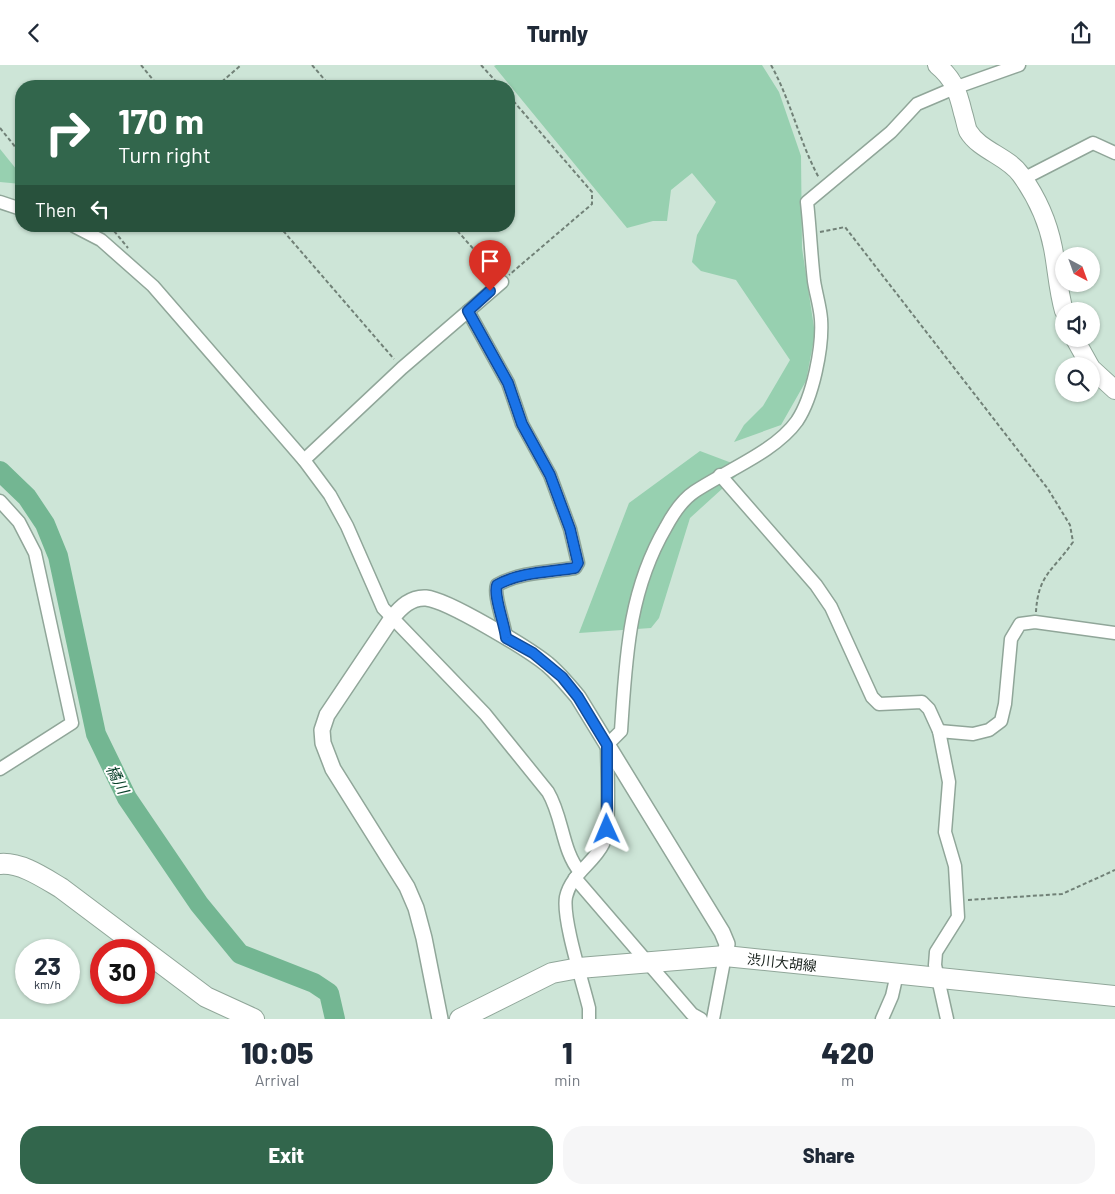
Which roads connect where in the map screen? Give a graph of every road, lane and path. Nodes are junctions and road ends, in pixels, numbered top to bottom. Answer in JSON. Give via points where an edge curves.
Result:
{"nodes":[{"id":1,"x":140,"y":65,"type":"edge"},
{"id":2,"x":241,"y":65,"type":"edge"},
{"id":3,"x":312,"y":65,"type":"edge"},
{"id":4,"x":481,"y":65,"type":"edge"},
{"id":5,"x":771,"y":65,"type":"edge"},
{"id":6,"x":937,"y":65,"type":"edge"},
{"id":7,"x":1019,"y":65,"type":"edge"},
{"id":8,"x":153,"y":80,"type":"edge"},
{"id":9,"x":224,"y":80,"type":"edge"},
{"id":10,"x":325,"y":80,"type":"edge"},
{"id":11,"x":495,"y":80,"type":"edge"},
{"id":12,"x":957,"y":87,"type":"junction"},
{"id":13,"x":515,"y":103,"type":"edge"},
{"id":14,"x":0,"y":128,"type":"edge"},
{"id":15,"x":15,"y":147,"type":"edge"},
{"id":16,"x":1115,"y":153,"type":"edge"},
{"id":17,"x":1023,"y":179,"type":"junction"},
{"id":18,"x":824,"y":187,"type":"junction"},
{"id":19,"x":0,"y":202,"type":"edge"},
{"id":20,"x":15,"y":207,"type":"edge"},
{"id":21,"x":86,"y":232,"type":"edge"},
{"id":22,"x":284,"y":232,"type":"edge"},
{"id":23,"x":458,"y":232,"type":"edge"},
{"id":24,"x":810,"y":235,"type":"junction"},
{"id":25,"x":502,"y":282,"type":"junction"},
{"id":26,"x":1062,"y":302,"type":"edge"},
{"id":27,"x":468,"y":311,"type":"junction"},
{"id":28,"x":402,"y":368,"type":"junction"},
{"id":29,"x":1100,"y":376,"type":"edge"},
{"id":30,"x":1115,"y":390,"type":"edge"},
{"id":31,"x":304,"y":460,"type":"junction"},
{"id":32,"x":720,"y":475,"type":"junction"},
{"id":33,"x":0,"y":501,"type":"edge"},
{"id":34,"x":392,"y":618,"type":"junction"},
{"id":35,"x":1035,"y":622,"type":"junction"},
{"id":36,"x":1115,"y":633,"type":"edge"},
{"id":37,"x":506,"y":638,"type":"junction"},
{"id":38,"x":939,"y":731,"type":"junction"},
{"id":39,"x":607,"y":745,"type":"junction"},
{"id":40,"x":0,"y":769,"type":"edge"},
{"id":41,"x":0,"y":864,"type":"edge"},
{"id":42,"x":1115,"y":870,"type":"edge"},
{"id":43,"x":578,"y":875,"type":"junction"},
{"id":44,"x":956,"y":901,"type":"junction"},
{"id":45,"x":725,"y":956,"type":"junction"},
{"id":46,"x":646,"y":961,"type":"junction"},
{"id":47,"x":579,"y":968,"type":"junction"},
{"id":48,"x":897,"y":974,"type":"junction"},
{"id":49,"x":937,"y":977,"type":"junction"},
{"id":50,"x":1115,"y":996,"type":"edge"},
{"id":51,"x":254,"y":1019,"type":"edge"},
{"id":52,"x":440,"y":1019,"type":"edge"},
{"id":53,"x":460,"y":1019,"type":"edge"},
{"id":54,"x":589,"y":1019,"type":"edge"},
{"id":55,"x":701,"y":1019,"type":"edge"},
{"id":56,"x":713,"y":1019,"type":"edge"},
{"id":57,"x":882,"y":1019,"type":"edge"},
{"id":58,"x":947,"y":1019,"type":"edge"}],
"edges":[{"from":1,"to":8,"type":"path"},
{"from":2,"to":9,"type":"path"},
{"from":3,"to":10,"type":"path"},
{"from":4,"to":11,"type":"path"},
{"from":5,"to":18,"type":"path","via":[[785,90],[805,153]]},
{"from":6,"to":12,"type":"main road"},
{"from":7,"to":12,"type":"street"},
{"from":12,"to":17,"type":"main road","via":[[968,131],[975,140],[1012,166]]},
{"from":12,"to":18,"type":"street","via":[[917,104],[891,131]]},
{"from":13,"to":25,"type":"path","via":[[592,192],[593,198],[592,204]]},
{"from":14,"to":15,"type":"path"},
{"from":16,"to":17,"type":"street","via":[[1093,143]]},
{"from":17,"to":26,"type":"main road","via":[[1048,226]]},
{"from":18,"to":24,"type":"street","via":[[807,202]]},
{"from":19,"to":20,"type":"street"},
{"from":21,"to":31,"type":"street","via":[[101,240],[153,287]]},
{"from":22,"to":28,"type":"path"},
{"from":23,"to":25,"type":"path"},
{"from":24,"to":32,"type":"street","via":[[821,319],[820,341],[808,398],[796,421],[776,441]]},
{"from":24,"to":35,"type":"path","via":[[845,227],[1048,489],[1070,525],[1073,542],[1049,570],[1037,593]]},
{"from":25,"to":27,"type":"street"},
{"from":27,"to":28,"type":"street"},
{"from":27,"to":37,"type":"street","via":[[508,383],[522,424],[550,475],[570,529],[578,563],[575,568],[529,575],[497,585],[495,591]]},
{"from":28,"to":31,"type":"street"},
{"from":29,"to":30,"type":"main road"},
{"from":31,"to":34,"type":"street","via":[[347,525],[383,608]]},
{"from":32,"to":38,"type":"street","via":[[821,592],[872,697],[878,704],[922,702]]},
{"from":32,"to":39,"type":"street","via":[[692,493],[674,512],[657,541],[641,581],[629,628],[621,731]]},
{"from":33,"to":40,"type":"street","via":[[19,522],[35,553],[72,723]]},
{"from":34,"to":37,"type":"street","via":[[411,600],[434,599]]},
{"from":34,"to":43,"type":"street","via":[[485,714],[548,792],[557,807]]},
{"from":34,"to":52,"type":"street","via":[[326,715],[323,743],[333,769],[407,887],[416,908]]},
{"from":35,"to":36,"type":"street"},
{"from":35,"to":38,"type":"street","via":[[1020,624],[1011,639],[1001,721],[989,730],[973,734]]},
{"from":37,"to":39,"type":"street","via":[[533,653],[562,677]]},
{"from":38,"to":44,"type":"street","via":[[949,782],[945,832],[955,866]]},
{"from":39,"to":43,"type":"street","via":[[607,829],[603,844]]},
{"from":39,"to":45,"type":"street","via":[[722,932],[727,944]]},
{"from":41,"to":51,"type":"main road","via":[[36,873],[61,887],[206,997]]},
{"from":42,"to":44,"type":"path","via":[[1062,894]]},
{"from":43,"to":46,"type":"street"},
{"from":43,"to":47,"type":"street","via":[[566,896]]},
{"from":44,"to":49,"type":"street","via":[[958,917],[936,952]]},
{"from":45,"to":46,"type":"main road","name":"渋川大胡線"},
{"from":45,"to":48,"type":"main road","name":"渋川大胡線"},
{"from":45,"to":56,"type":"street"},
{"from":46,"to":47,"type":"main road","name":"渋川大胡線"},
{"from":46,"to":55,"type":"street","via":[[692,1014]]},
{"from":47,"to":53,"type":"main road","name":"渋川大胡線","via":[[552,973]]},
{"from":47,"to":54,"type":"street"},
{"from":48,"to":49,"type":"main road","name":"渋川大胡線"},
{"from":48,"to":57,"type":"street"},
{"from":49,"to":50,"type":"main road","name":"渋川大胡線"},
{"from":49,"to":58,"type":"street"}]}
